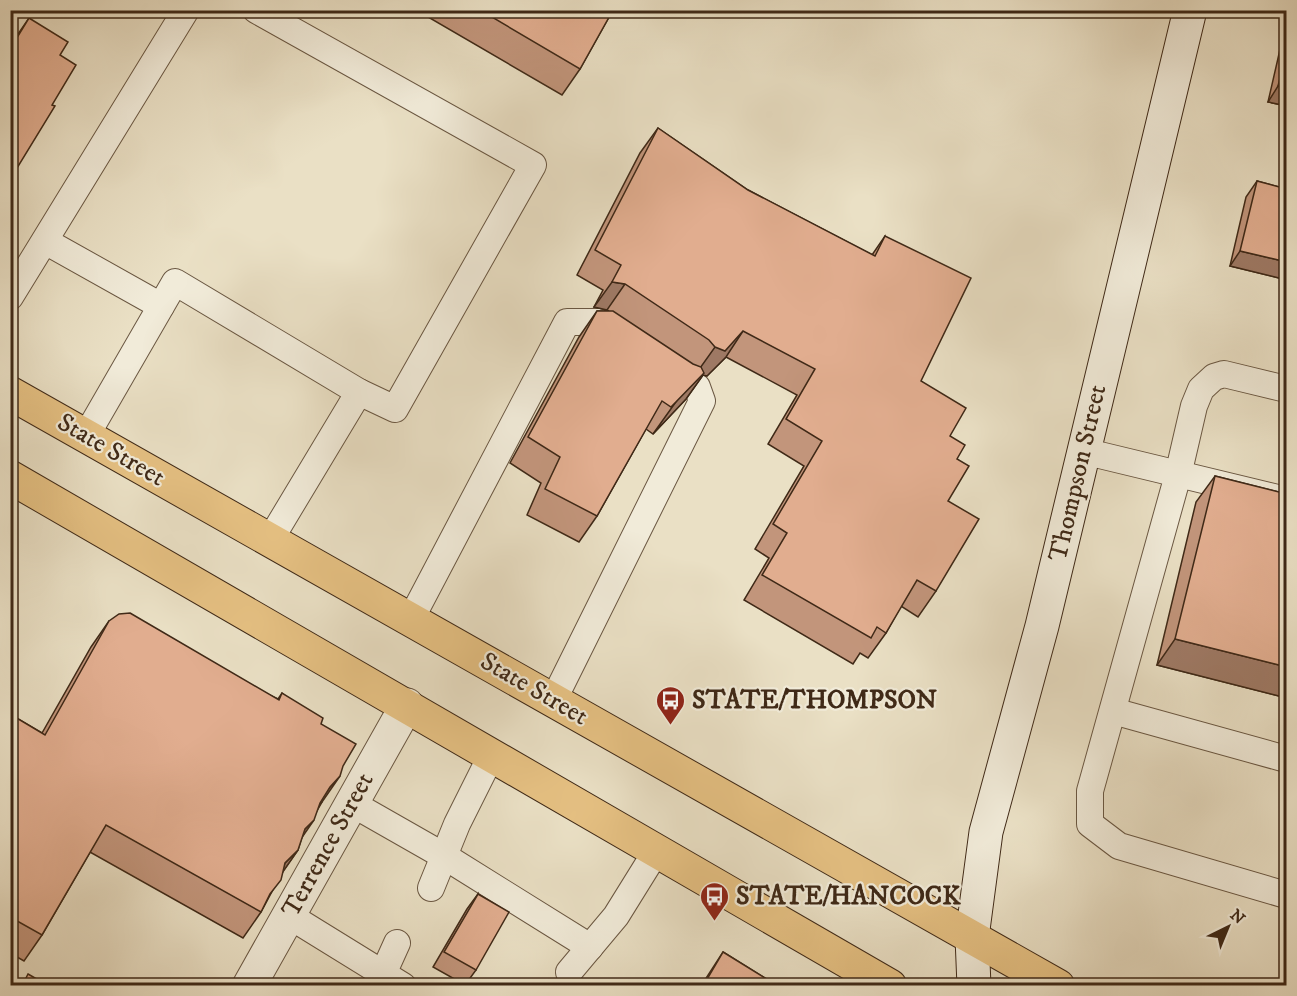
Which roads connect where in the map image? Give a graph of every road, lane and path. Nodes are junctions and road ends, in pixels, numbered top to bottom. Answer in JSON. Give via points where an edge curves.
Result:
{"nodes":[{"id":1,"x":186,"y":10,"type":"edge"},
{"id":2,"x":256,"y":10,"type":"edge"},
{"id":3,"x":1190,"y":10,"type":"edge"},
{"id":4,"x":45,"y":241,"type":"junction"},
{"id":5,"x":10,"y":297,"type":"edge"},
{"id":6,"x":162,"y":306,"type":"junction"},
{"id":7,"x":637,"y":347,"type":"edge"},
{"id":8,"x":685,"y":379,"type":"edge"},
{"id":9,"x":1287,"y":389,"type":"edge"},
{"id":10,"x":359,"y":392,"type":"junction"},
{"id":11,"x":10,"y":393,"type":"edge"},
{"id":12,"x":86,"y":436,"type":"junction"},
{"id":13,"x":1083,"y":451,"type":"junction"},
{"id":14,"x":1178,"y":475,"type":"junction"},
{"id":15,"x":10,"y":477,"type":"edge"},
{"id":16,"x":1287,"y":500,"type":"edge"},
{"id":17,"x":270,"y":540,"type":"junction"},
{"id":18,"x":411,"y":619,"type":"junction"},
{"id":19,"x":553,"y":700,"type":"junction"},
{"id":20,"x":407,"y":705,"type":"junction"},
{"id":21,"x":1113,"y":711,"type":"junction"},
{"id":22,"x":492,"y":754,"type":"junction"},
{"id":23,"x":1287,"y":759,"type":"edge"},
{"id":24,"x":351,"y":803,"type":"junction"},
{"id":25,"x":657,"y":850,"type":"junction"},
{"id":26,"x":444,"y":856,"type":"junction"},
{"id":27,"x":431,"y":888,"type":"dead end"},
{"id":28,"x":1287,"y":895,"type":"edge"},
{"id":29,"x":288,"y":915,"type":"junction"},
{"id":30,"x":972,"y":937,"type":"junction"},
{"id":31,"x":397,"y":943,"type":"dead end"},
{"id":32,"x":590,"y":947,"type":"junction"},
{"id":33,"x":569,"y":972,"type":"dead end"},
{"id":34,"x":393,"y":980,"type":"edge"},
{"id":35,"x":249,"y":986,"type":"edge"},
{"id":36,"x":890,"y":986,"type":"edge"},
{"id":37,"x":974,"y":986,"type":"edge"},
{"id":38,"x":1058,"y":986,"type":"edge"}],
"edges":[{"from":1,"to":4,"type":"lane"},
{"from":2,"to":10,"type":"lane","via":[[533,165],[395,409]]},
{"from":3,"to":13,"type":"main road","name":"Thompson Street"},
{"from":4,"to":5,"type":"lane"},
{"from":4,"to":6,"type":"lane"},
{"from":6,"to":10,"type":"lane","via":[[175,282]]},
{"from":6,"to":12,"type":"lane"},
{"from":7,"to":18,"type":"lane","via":[[599,322],[567,322]]},
{"from":8,"to":19,"type":"lane","via":[[702,401]]},
{"from":9,"to":14,"type":"lane","via":[[1224,374],[1214,377],[1201,390],[1194,406]]},
{"from":10,"to":17,"type":"lane"},
{"from":11,"to":12,"type":"main road","name":"State Street"},
{"from":12,"to":17,"type":"main road","name":"State Street"},
{"from":13,"to":14,"type":"lane"},
{"from":13,"to":30,"type":"main road","name":"Thompson Street","via":[[1042,626],[986,832]]},
{"from":14,"to":16,"type":"lane"},
{"from":14,"to":21,"type":"lane"},
{"from":15,"to":20,"type":"main road"},
{"from":17,"to":18,"type":"main road","name":"State Street"},
{"from":18,"to":19,"type":"main road","name":"State Street"},
{"from":19,"to":30,"type":"main road","name":"State Street"},
{"from":20,"to":22,"type":"main road"},
{"from":20,"to":24,"type":"main road","name":"Terrence Street"},
{"from":21,"to":23,"type":"lane"},
{"from":21,"to":28,"type":"lane","via":[[1090,791],[1090,824],[1119,846]]},
{"from":22,"to":25,"type":"main road"},
{"from":22,"to":26,"type":"lane"},
{"from":24,"to":26,"type":"lane"},
{"from":24,"to":29,"type":"main road","name":"Terrence Street"},
{"from":25,"to":32,"type":"lane","via":[[616,916]]},
{"from":25,"to":36,"type":"main road"},
{"from":26,"to":27,"type":"lane"},
{"from":26,"to":32,"type":"lane"},
{"from":29,"to":34,"type":"lane"},
{"from":29,"to":35,"type":"main road","name":"Terrence Street"},
{"from":30,"to":37,"type":"main road","name":"Thompson Street"},
{"from":30,"to":38,"type":"main road","name":"State Street"},
{"from":31,"to":34,"type":"lane"},
{"from":32,"to":33,"type":"lane"}]}
